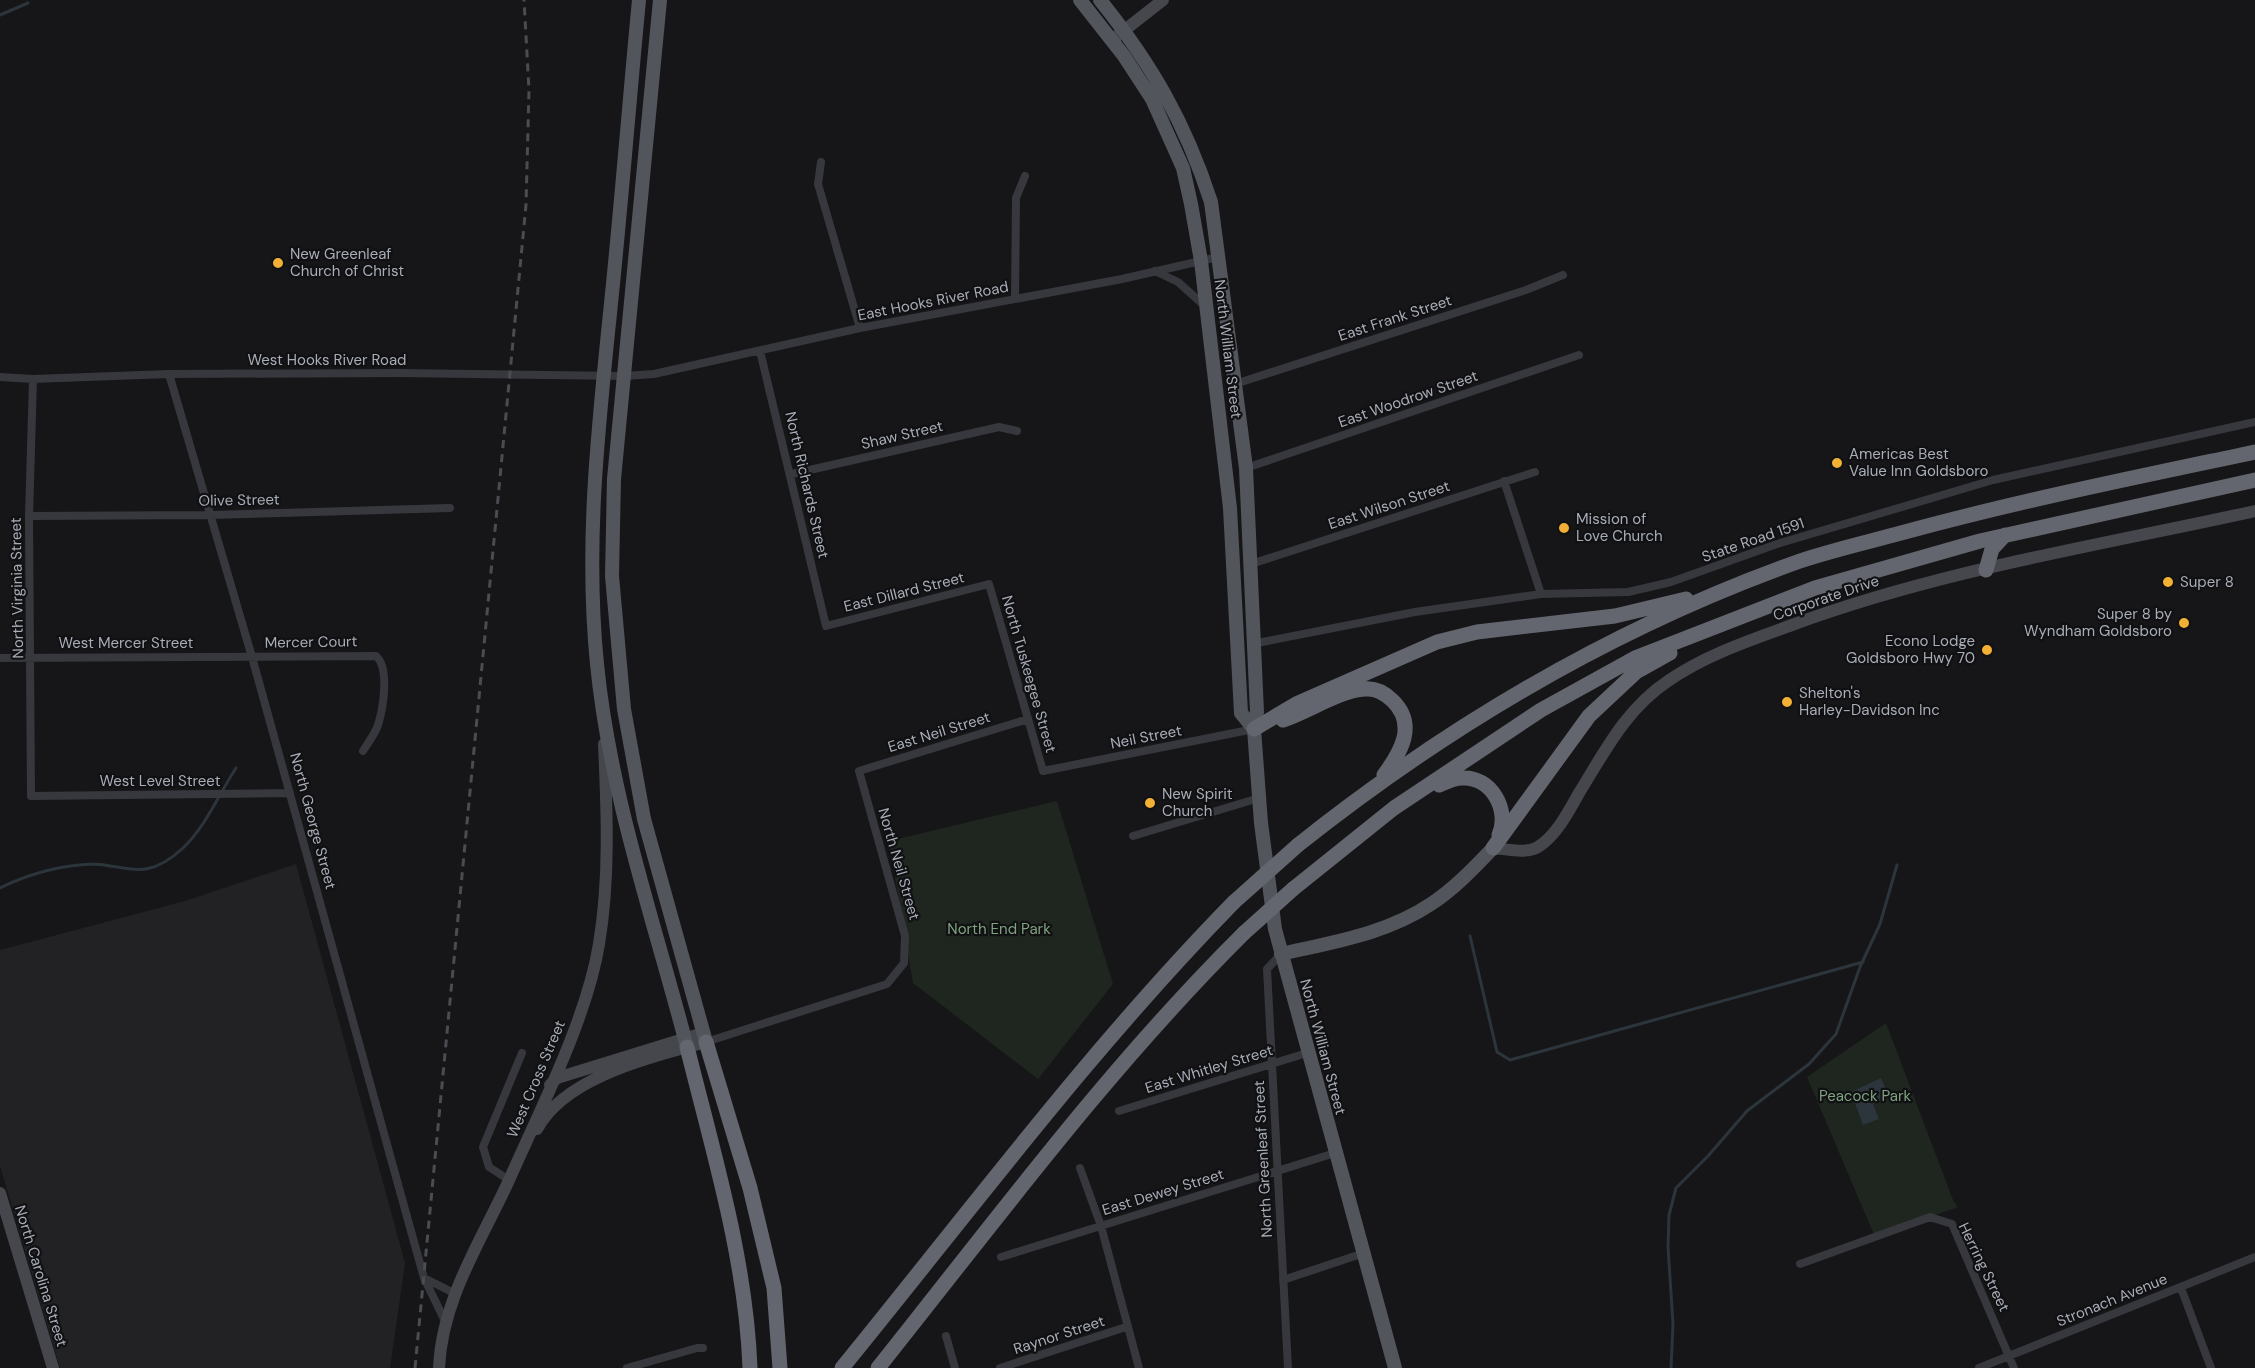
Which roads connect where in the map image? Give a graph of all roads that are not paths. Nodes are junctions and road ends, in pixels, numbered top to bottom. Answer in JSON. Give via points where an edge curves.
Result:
{"nodes":[{"id":1,"x":639,"y":0,"type":"edge"},
{"id":2,"x":660,"y":0,"type":"edge"},
{"id":3,"x":1080,"y":0,"type":"edge"},
{"id":4,"x":1100,"y":0,"type":"edge"},
{"id":5,"x":1163,"y":0,"type":"edge"},
{"id":6,"x":1124,"y":30,"type":"junction"},
{"id":7,"x":1112,"y":40,"type":"junction"},
{"id":8,"x":821,"y":162,"type":"dead end"},
{"id":9,"x":1025,"y":176,"type":"dead end"},
{"id":10,"x":1218,"y":257,"type":"junction"},
{"id":11,"x":1201,"y":261,"type":"junction"},
{"id":12,"x":1155,"y":271,"type":"junction"},
{"id":13,"x":1563,"y":275,"type":"dead end"},
{"id":14,"x":1015,"y":299,"type":"junction"},
{"id":15,"x":1206,"y":307,"type":"junction"},
{"id":16,"x":860,"y":328,"type":"junction"},
{"id":17,"x":760,"y":351,"type":"junction"},
{"id":18,"x":1579,"y":355,"type":"dead end"},
{"id":19,"x":170,"y":374,"type":"junction"},
{"id":20,"x":654,"y":374,"type":"joint"},
{"id":21,"x":602,"y":375,"type":"junction"},
{"id":22,"x":624,"y":376,"type":"junction"},
{"id":23,"x":0,"y":377,"type":"edge"},
{"id":24,"x":33,"y":379,"type":"junction"},
{"id":25,"x":1235,"y":384,"type":"junction"},
{"id":26,"x":2255,"y":422,"type":"edge"},
{"id":27,"x":1017,"y":431,"type":"dead end"},
{"id":28,"x":2255,"y":452,"type":"edge"},
{"id":29,"x":1246,"y":468,"type":"junction"},
{"id":30,"x":1535,"y":472,"type":"dead end"},
{"id":31,"x":792,"y":474,"type":"junction"},
{"id":32,"x":2255,"y":480,"type":"edge"},
{"id":33,"x":1504,"y":481,"type":"junction"},
{"id":34,"x":450,"y":508,"type":"dead end"},
{"id":35,"x":2255,"y":511,"type":"edge"},
{"id":36,"x":211,"y":515,"type":"junction"},
{"id":37,"x":28,"y":516,"type":"junction"},
{"id":38,"x":2005,"y":535,"type":"junction"},
{"id":39,"x":1954,"y":548,"type":"junction"},
{"id":40,"x":1251,"y":564,"type":"junction"},
{"id":41,"x":1986,"y":570,"type":"junction"},
{"id":42,"x":592,"y":576,"type":"junction"},
{"id":43,"x":612,"y":576,"type":"junction"},
{"id":44,"x":989,"y":584,"type":"joint"},
{"id":45,"x":1731,"y":588,"type":"junction"},
{"id":46,"x":1541,"y":594,"type":"junction"},
{"id":47,"x":1726,"y":622,"type":"junction"},
{"id":48,"x":826,"y":626,"type":"joint"},
{"id":49,"x":1252,"y":644,"type":"junction"},
{"id":50,"x":31,"y":657,"type":"junction"},
{"id":51,"x":252,"y":657,"type":"junction"},
{"id":52,"x":0,"y":658,"type":"edge"},
{"id":53,"x":602,"y":707,"type":"junction"},
{"id":54,"x":1028,"y":719,"type":"junction"},
{"id":55,"x":1254,"y":729,"type":"junction"},
{"id":56,"x":363,"y":751,"type":"dead end"},
{"id":57,"x":859,"y":771,"type":"joint"},
{"id":58,"x":1043,"y":771,"type":"joint"},
{"id":59,"x":290,"y":794,"type":"junction"},
{"id":60,"x":31,"y":796,"type":"joint"},
{"id":61,"x":1259,"y":798,"type":"junction"},
{"id":62,"x":1354,"y":801,"type":"junction"},
{"id":63,"x":1394,"y":808,"type":"junction"},
{"id":64,"x":1133,"y":836,"type":"dead end"},
{"id":65,"x":1493,"y":848,"type":"junction"},
{"id":66,"x":1281,"y":954,"type":"junction"},
{"id":67,"x":842,"y":999,"type":"joint"},
{"id":68,"x":705,"y":1038,"type":"junction"},
{"id":69,"x":686,"y":1043,"type":"junction"},
{"id":70,"x":522,"y":1053,"type":"dead end"},
{"id":71,"x":1307,"y":1053,"type":"junction"},
{"id":72,"x":1271,"y":1063,"type":"junction"},
{"id":73,"x":550,"y":1085,"type":"junction"},
{"id":74,"x":1119,"y":1111,"type":"dead end"},
{"id":75,"x":1335,"y":1153,"type":"junction"},
{"id":76,"x":1080,"y":1168,"type":"dead end"},
{"id":77,"x":1278,"y":1170,"type":"junction"},
{"id":78,"x":509,"y":1180,"type":"junction"},
{"id":79,"x":0,"y":1193,"type":"edge"},
{"id":80,"x":1101,"y":1226,"type":"junction"},
{"id":81,"x":1364,"y":1253,"type":"junction"},
{"id":82,"x":1000,"y":1257,"type":"dead end"},
{"id":83,"x":2255,"y":1257,"type":"edge"},
{"id":84,"x":1800,"y":1264,"type":"dead end"},
{"id":85,"x":424,"y":1278,"type":"junction"},
{"id":86,"x":1283,"y":1280,"type":"junction"},
{"id":87,"x":2181,"y":1287,"type":"junction"},
{"id":88,"x":454,"y":1293,"type":"junction"},
{"id":89,"x":445,"y":1321,"type":"junction"},
{"id":90,"x":1126,"y":1327,"type":"junction"},
{"id":91,"x":946,"y":1336,"type":"dead end"},
{"id":92,"x":704,"y":1348,"type":"dead end"},
{"id":93,"x":2010,"y":1356,"type":"junction"},
{"id":94,"x":53,"y":1368,"type":"edge"},
{"id":95,"x":439,"y":1368,"type":"edge"},
{"id":96,"x":627,"y":1368,"type":"edge"},
{"id":97,"x":750,"y":1368,"type":"edge"},
{"id":98,"x":780,"y":1368,"type":"edge"},
{"id":99,"x":842,"y":1368,"type":"edge"},
{"id":100,"x":878,"y":1368,"type":"edge"},
{"id":101,"x":955,"y":1368,"type":"edge"},
{"id":102,"x":1000,"y":1368,"type":"edge"},
{"id":103,"x":1139,"y":1368,"type":"edge"},
{"id":104,"x":1288,"y":1368,"type":"edge"},
{"id":105,"x":1395,"y":1368,"type":"edge"},
{"id":106,"x":1979,"y":1368,"type":"edge"},
{"id":107,"x":2014,"y":1368,"type":"edge"},
{"id":108,"x":2211,"y":1368,"type":"edge"}],
"edges":[{"from":1,"to":21,"type":"main road"},
{"from":2,"to":22,"type":"main road"},
{"from":3,"to":7,"type":"main road","name":"North William Street"},
{"from":4,"to":6,"type":"main road","name":"North William Street"},
{"from":5,"to":6,"type":"street"},
{"from":6,"to":7,"type":"street"},
{"from":6,"to":10,"type":"main road","name":"North William Street","via":[[1166,93],[1188,141],[1211,202]]},
{"from":7,"to":11,"type":"main road","name":"North William Street","via":[[1171,137],[1183,168]]},
{"from":8,"to":16,"type":"street","via":[[818,184]]},
{"from":9,"to":14,"type":"street","via":[[1016,198]]},
{"from":10,"to":11,"type":"street","name":"East Hooks River Road"},
{"from":10,"to":25,"type":"main road","name":"North William Street"},
{"from":11,"to":12,"type":"street","name":"East Hooks River Road"},
{"from":11,"to":15,"type":"main road","name":"North William Street"},
{"from":12,"to":14,"type":"street","name":"East Hooks River Road"},
{"from":12,"to":15,"type":"street","via":[[1178,282]]},
{"from":13,"to":25,"type":"street","name":"East Frank Street"},
{"from":14,"to":16,"type":"street","name":"East Hooks River Road"},
{"from":15,"to":55,"type":"main road","name":"North William Street","via":[[1230,508],[1241,713]]},
{"from":16,"to":17,"type":"street","name":"East Hooks River Road"},
{"from":17,"to":20,"type":"street","name":"East Hooks River Road"},
{"from":17,"to":31,"type":"street","name":"North Richards Street"},
{"from":18,"to":29,"type":"street","name":"East Woodrow Street"},
{"from":19,"to":21,"type":"street","name":"West Hooks River Road"},
{"from":19,"to":24,"type":"street","name":"West Hooks River Road"},
{"from":19,"to":36,"type":"street","name":"North George Street"},
{"from":20,"to":22,"type":"street","name":"West Hooks River Road"},
{"from":21,"to":22,"type":"street","name":"West Hooks River Road"},
{"from":21,"to":42,"type":"main road","via":[[593,477]]},
{"from":22,"to":43,"type":"main road","via":[[614,479]]},
{"from":23,"to":24,"type":"street","name":"West Hooks River Road"},
{"from":24,"to":37,"type":"street","name":"North Virginia Street"},
{"from":25,"to":29,"type":"main road","name":"North William Street"},
{"from":26,"to":46,"type":"street","name":"State Road 1591","via":[[1993,480],[1777,544],[1671,582],[1628,592]]},
{"from":27,"to":31,"type":"street","name":"Shaw Street","via":[[999,427]]},
{"from":28,"to":45,"type":"highway","via":[[1980,512],[1802,560]]},
{"from":29,"to":40,"type":"main road","name":"North William Street"},
{"from":30,"to":33,"type":"street","name":"East Wilson Street"},
{"from":31,"to":48,"type":"street","name":"North Richards Street"},
{"from":32,"to":38,"type":"highway"},
{"from":33,"to":40,"type":"street","name":"East Wilson Street"},
{"from":33,"to":46,"type":"street"},
{"from":34,"to":36,"type":"street","name":"Olive Street"},
{"from":35,"to":41,"type":"street","name":"Corporate Drive"},
{"from":36,"to":37,"type":"street","name":"Olive Street"},
{"from":36,"to":51,"type":"street","name":"North George Street"},
{"from":37,"to":50,"type":"street","name":"North Virginia Street"},
{"from":38,"to":39,"type":"highway"},
{"from":38,"to":41,"type":"highway","via":[[1992,549]]},
{"from":39,"to":41,"type":"highway","via":[[1977,556]]},
{"from":39,"to":47,"type":"highway","via":[[1815,588]]},
{"from":40,"to":49,"type":"main road","name":"North William Street"},
{"from":41,"to":65,"type":"street","name":"Corporate Drive","via":[[1878,594],[1769,633],[1693,666],[1635,707],[1547,840],[1526,851]]},
{"from":42,"to":43,"type":"main road"},
{"from":42,"to":53,"type":"main road"},
{"from":43,"to":68,"type":"main road","via":[[624,709],[644,819]]},
{"from":44,"to":48,"type":"street","name":"East Dillard Street"},
{"from":44,"to":54,"type":"street","name":"North Tuskeegee Street"},
{"from":45,"to":55,"type":"highway","via":[[1615,616],[1477,632],[1437,642],[1298,703]]},
{"from":45,"to":62,"type":"highway","via":[[1546,675]]},
{"from":46,"to":49,"type":"street","name":"State Road 1591","via":[[1415,612]]},
{"from":47,"to":63,"type":"highway","via":[[1635,658],[1541,710]]},
{"from":47,"to":65,"type":"highway","via":[[1636,672],[1589,716]]},
{"from":49,"to":55,"type":"main road","name":"North William Street","via":[[1257,712]]},
{"from":50,"to":51,"type":"street","name":"West Mercer Street"},
{"from":50,"to":52,"type":"street","name":"West Mercer Street"},
{"from":50,"to":60,"type":"street","name":"North Virginia Street"},
{"from":51,"to":56,"type":"street","name":"Mercer Court","via":[[376,656],[385,674],[377,726]]},
{"from":51,"to":59,"type":"street","name":"North George Street"},
{"from":53,"to":69,"type":"main road","via":[[621,813]]},
{"from":53,"to":73,"type":"street","name":"West Cross Street","via":[[607,862],[599,946],[583,1006]]},
{"from":54,"to":57,"type":"street","name":"East Neil Street"},
{"from":54,"to":58,"type":"street","name":"North Tuskeegee Street"},
{"from":55,"to":58,"type":"street","name":"Neil Street"},
{"from":55,"to":61,"type":"main road","name":"North William Street"},
{"from":55,"to":62,"type":"highway","via":[[1304,713],[1355,690],[1378,690],[1389,697],[1405,717],[1405,739],[1385,775]]},
{"from":57,"to":67,"type":"street","name":"North Neil Street","via":[[905,936],[904,963],[887,984]]},
{"from":59,"to":60,"type":"street","name":"West Level Street"},
{"from":59,"to":85,"type":"street","name":"North George Street"},
{"from":61,"to":64,"type":"street"},
{"from":61,"to":66,"type":"main road","name":"North William Street"},
{"from":62,"to":99,"type":"highway","bridge":true,"via":[[1234,902],[1174,963]]},
{"from":63,"to":65,"type":"highway","via":[[1450,780],[1462,777],[1484,784],[1500,803],[1503,815],[1503,827]]},
{"from":63,"to":100,"type":"highway","bridge":true,"via":[[1293,889],[1180,996]]},
{"from":65,"to":66,"type":"main road","via":[[1461,881],[1409,917],[1381,930]]},
{"from":66,"to":71,"type":"main road","name":"North William Street"},
{"from":66,"to":72,"type":"street","name":"North Greenleaf Street","via":[[1267,969]]},
{"from":67,"to":68,"type":"street","name":"West Cross Street"},
{"from":68,"to":69,"type":"street","name":"West Cross Street"},
{"from":68,"to":98,"type":"highway","via":[[750,1188],[774,1288]]},
{"from":69,"to":73,"type":"street","via":[[557,1078]]},
{"from":69,"to":78,"type":"street","name":"West Cross Street","via":[[597,1078],[564,1099],[541,1121]]},
{"from":69,"to":97,"type":"highway","via":[[725,1197],[745,1306]]},
{"from":70,"to":78,"type":"street","via":[[483,1147],[489,1167]]},
{"from":71,"to":72,"type":"street","name":"East Whitley Street"},
{"from":71,"to":75,"type":"main road","name":"North William Street"},
{"from":72,"to":74,"type":"street","name":"East Whitley Street"},
{"from":72,"to":77,"type":"street","name":"North Greenleaf Street"},
{"from":73,"to":78,"type":"street","name":"West Cross Street"},
{"from":75,"to":77,"type":"street","name":"East Dewey Street"},
{"from":75,"to":81,"type":"main road","name":"North William Street"},
{"from":76,"to":80,"type":"street"},
{"from":77,"to":80,"type":"street","name":"East Dewey Street"},
{"from":77,"to":86,"type":"street","name":"North Greenleaf Street"},
{"from":78,"to":88,"type":"street"},
{"from":79,"to":94,"type":"street","name":"North Carolina Street"},
{"from":80,"to":82,"type":"street","name":"East Dewey Street"},
{"from":80,"to":90,"type":"street"},
{"from":81,"to":86,"type":"street"},
{"from":81,"to":105,"type":"main road","name":"North William Street"},
{"from":83,"to":87,"type":"street","name":"Stronach Avenue"},
{"from":84,"to":93,"type":"street","name":"Herring Street","via":[[1930,1217],[1952,1224]]},
{"from":85,"to":88,"type":"street"},
{"from":85,"to":89,"type":"street","name":"North George Street"},
{"from":86,"to":104,"type":"street","name":"North Greenleaf Street"},
{"from":87,"to":93,"type":"street","name":"Stronach Avenue"},
{"from":87,"to":108,"type":"street"},
{"from":88,"to":89,"type":"street"},
{"from":89,"to":95,"type":"street"},
{"from":90,"to":102,"type":"street","name":"Raynor Street"},
{"from":90,"to":103,"type":"street"},
{"from":91,"to":101,"type":"street"},
{"from":92,"to":96,"type":"street"},
{"from":93,"to":106,"type":"street","name":"Stronach Avenue"},
{"from":93,"to":107,"type":"street","name":"Herring Street"}]}
